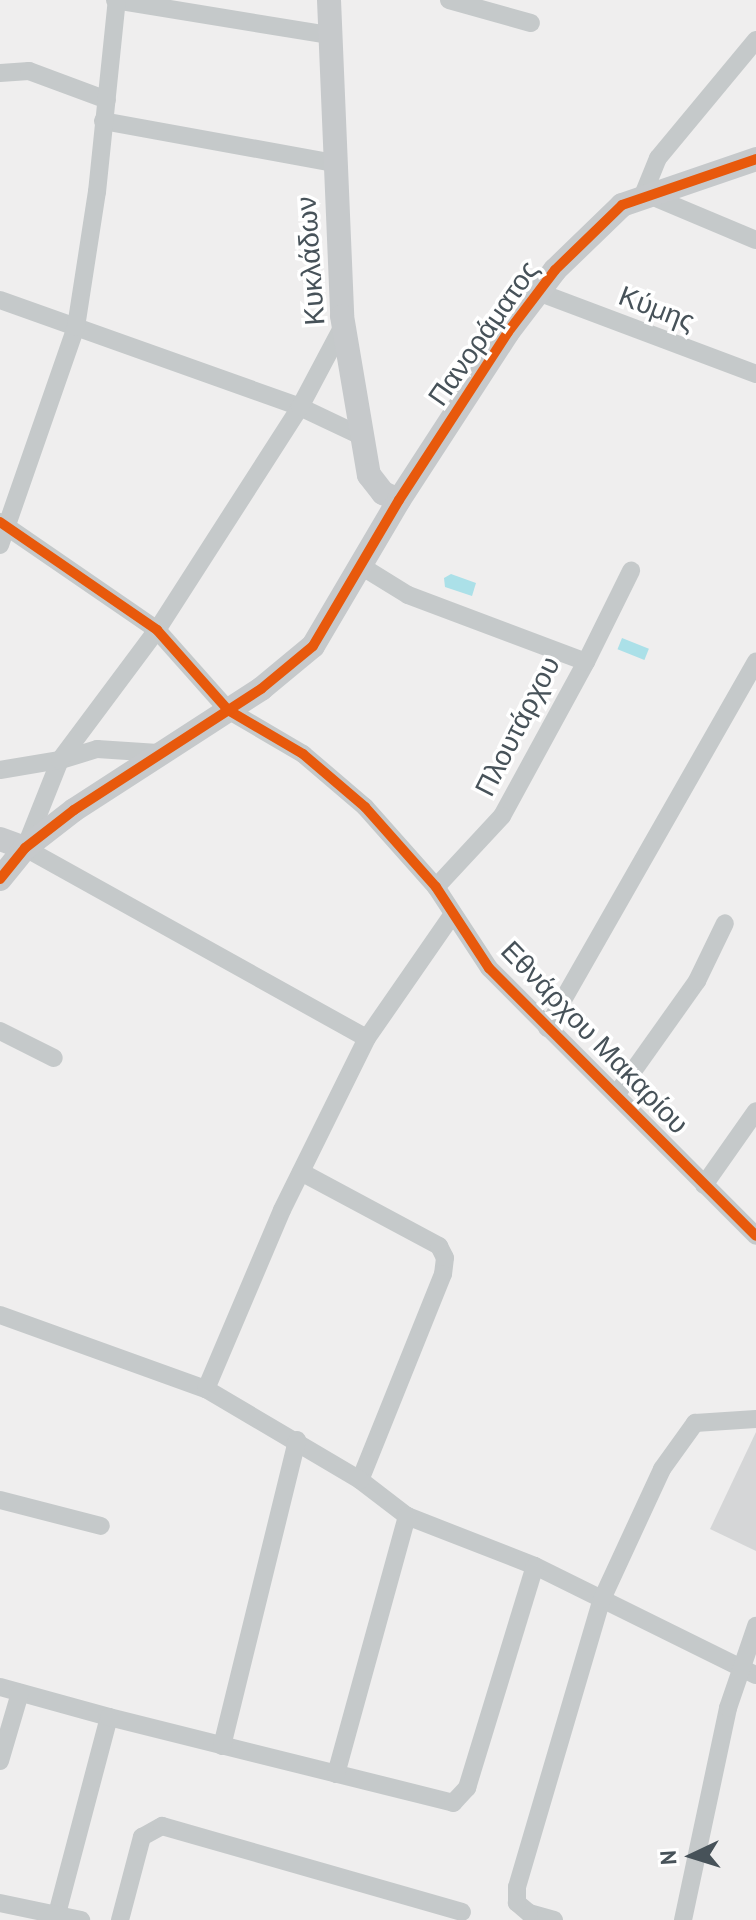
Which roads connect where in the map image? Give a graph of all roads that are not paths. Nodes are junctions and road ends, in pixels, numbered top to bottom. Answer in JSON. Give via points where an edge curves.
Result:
{"nodes":[{"id":1,"x":116,"y":0,"type":"edge"},
{"id":2,"x":329,"y":0,"type":"edge"},
{"id":3,"x":449,"y":0,"type":"edge"},
{"id":4,"x":531,"y":23,"type":"dead end"},
{"id":5,"x":328,"y":35,"type":"junction"},
{"id":6,"x":756,"y":40,"type":"edge"},
{"id":7,"x":0,"y":73,"type":"edge"},
{"id":8,"x":107,"y":100,"type":"junction"},
{"id":9,"x":103,"y":121,"type":"junction"},
{"id":10,"x":756,"y":159,"type":"edge"},
{"id":11,"x":333,"y":163,"type":"junction"},
{"id":12,"x":644,"y":193,"type":"junction"},
{"id":13,"x":756,"y":240,"type":"edge"},
{"id":14,"x":538,"y":292,"type":"junction"},
{"id":15,"x":0,"y":300,"type":"edge"},
{"id":16,"x":344,"y":324,"type":"junction"},
{"id":17,"x":76,"y":327,"type":"junction"},
{"id":18,"x":756,"y":374,"type":"edge"},
{"id":19,"x":300,"y":407,"type":"junction"},
{"id":20,"x":361,"y":436,"type":"junction"},
{"id":21,"x":399,"y":500,"type":"junction"},
{"id":22,"x":4,"y":525,"type":"edge"},
{"id":23,"x":0,"y":545,"type":"edge"},
{"id":24,"x":361,"y":566,"type":"junction"},
{"id":25,"x":631,"y":571,"type":"dead end"},
{"id":26,"x":157,"y":630,"type":"junction"},
{"id":27,"x":756,"y":661,"type":"edge"},
{"id":28,"x":586,"y":662,"type":"junction"},
{"id":29,"x":228,"y":710,"type":"junction"},
{"id":30,"x":158,"y":753,"type":"junction"},
{"id":31,"x":60,"y":760,"type":"junction"},
{"id":32,"x":0,"y":770,"type":"edge"},
{"id":33,"x":0,"y":839,"type":"edge"},
{"id":34,"x":25,"y":848,"type":"junction"},
{"id":35,"x":0,"y":879,"type":"edge"},
{"id":36,"x":436,"y":887,"type":"junction"},
{"id":37,"x":453,"y":914,"type":"junction"},
{"id":38,"x":725,"y":923,"type":"dead end"},
{"id":39,"x":547,"y":1028,"type":"junction"},
{"id":40,"x":0,"y":1031,"type":"edge"},
{"id":41,"x":367,"y":1038,"type":"junction"},
{"id":42,"x":54,"y":1058,"type":"dead end"},
{"id":43,"x":616,"y":1095,"type":"junction"},
{"id":44,"x":756,"y":1111,"type":"edge"},
{"id":45,"x":301,"y":1172,"type":"junction"},
{"id":46,"x":704,"y":1185,"type":"junction"},
{"id":47,"x":756,"y":1236,"type":"edge"},
{"id":48,"x":0,"y":1315,"type":"edge"},
{"id":49,"x":206,"y":1389,"type":"junction"},
{"id":50,"x":756,"y":1419,"type":"edge"},
{"id":51,"x":297,"y":1440,"type":"junction"},
{"id":52,"x":360,"y":1480,"type":"junction"},
{"id":53,"x":0,"y":1500,"type":"edge"},
{"id":54,"x":407,"y":1516,"type":"junction"},
{"id":55,"x":101,"y":1526,"type":"dead end"},
{"id":56,"x":535,"y":1566,"type":"junction"},
{"id":57,"x":602,"y":1599,"type":"junction"},
{"id":58,"x":756,"y":1626,"type":"edge"},
{"id":59,"x":747,"y":1673,"type":"edge"},
{"id":60,"x":0,"y":1687,"type":"edge"},
{"id":61,"x":20,"y":1693,"type":"junction"},
{"id":62,"x":109,"y":1717,"type":"junction"},
{"id":63,"x":222,"y":1746,"type":"junction"},
{"id":64,"x":0,"y":1761,"type":"edge"},
{"id":65,"x":336,"y":1774,"type":"junction"},
{"id":66,"x":0,"y":1903,"type":"edge"},
{"id":67,"x":462,"y":1912,"type":"dead end"},
{"id":68,"x":57,"y":1914,"type":"junction"},
{"id":69,"x":81,"y":1920,"type":"edge"},
{"id":70,"x":120,"y":1920,"type":"edge"},
{"id":71,"x":554,"y":1920,"type":"edge"},
{"id":72,"x":683,"y":1920,"type":"edge"}],
"edges":[{"from":1,"to":5,"type":"street"},
{"from":1,"to":8,"type":"street"},
{"from":2,"to":5,"type":"street","name":"Κυκλάδων"},
{"from":3,"to":4,"type":"street"},
{"from":5,"to":11,"type":"street","name":"Κυκλάδων"},
{"from":6,"to":12,"type":"street","via":[[658,158]]},
{"from":7,"to":8,"type":"street","via":[[29,71]]},
{"from":8,"to":9,"type":"street"},
{"from":9,"to":11,"type":"street"},
{"from":9,"to":17,"type":"street"},
{"from":10,"to":12,"type":"street","name":"Πανοράματος"},
{"from":11,"to":16,"type":"street","name":"Κυκλάδων"},
{"from":12,"to":13,"type":"street"},
{"from":12,"to":14,"type":"street","name":"Πανοράματος","via":[[622,205]]},
{"from":14,"to":18,"type":"street","name":"Κύμης"},
{"from":14,"to":21,"type":"street","name":"Πανοράματος"},
{"from":15,"to":17,"type":"street"},
{"from":16,"to":19,"type":"street"},
{"from":16,"to":20,"type":"street","name":"Κυκλάδων"},
{"from":17,"to":19,"type":"street"},
{"from":17,"to":22,"type":"street"},
{"from":19,"to":20,"type":"street"},
{"from":19,"to":26,"type":"street"},
{"from":20,"to":21,"type":"street","name":"Κυκλάδων","via":[[375,485]]},
{"from":21,"to":24,"type":"street","name":"Πανοράματος"},
{"from":22,"to":23,"type":"street"},
{"from":22,"to":26,"type":"street","name":"Εθνάρχου Μακαρίου"},
{"from":24,"to":28,"type":"street","name":"Πλουτάρχου","via":[[408,595]]},
{"from":24,"to":29,"type":"street","name":"Πανοράματος","via":[[313,646],[290,669]]},
{"from":25,"to":28,"type":"street"},
{"from":26,"to":29,"type":"street","name":"Εθνάρχου Μακαρίου"},
{"from":26,"to":31,"type":"street"},
{"from":27,"to":39,"type":"street"},
{"from":28,"to":36,"type":"street","name":"Πλουτάρχου","via":[[502,816]]},
{"from":29,"to":30,"type":"street","name":"Πανοράματος"},
{"from":29,"to":36,"type":"street","name":"Εθνάρχου Μακαρίου","via":[[303,754],[365,807]]},
{"from":30,"to":31,"type":"street","via":[[97,749]]},
{"from":30,"to":34,"type":"street","name":"Πανοράματος"},
{"from":31,"to":32,"type":"street"},
{"from":31,"to":34,"type":"street"},
{"from":33,"to":34,"type":"street"},
{"from":34,"to":35,"type":"street","name":"Πανοράματος"},
{"from":34,"to":41,"type":"street"},
{"from":36,"to":37,"type":"street","name":"Εθνάρχου Μακαρίου"},
{"from":37,"to":39,"type":"street","name":"Εθνάρχου Μακαρίου","via":[[489,968]]},
{"from":37,"to":41,"type":"street"},
{"from":38,"to":43,"type":"street","via":[[697,981]]},
{"from":39,"to":43,"type":"street","name":"Εθνάρχου Μακαρίου"},
{"from":40,"to":42,"type":"street"},
{"from":41,"to":45,"type":"street"},
{"from":43,"to":46,"type":"street","name":"Εθνάρχου Μακαρίου"},
{"from":44,"to":46,"type":"street"},
{"from":45,"to":49,"type":"street"},
{"from":45,"to":52,"type":"street","via":[[439,1246],[445,1258]]},
{"from":46,"to":47,"type":"street","name":"Εθνάρχου Μακαρίου"},
{"from":48,"to":49,"type":"street"},
{"from":49,"to":51,"type":"street"},
{"from":50,"to":57,"type":"street","via":[[695,1423],[662,1469]]},
{"from":51,"to":52,"type":"street"},
{"from":51,"to":63,"type":"street"},
{"from":52,"to":54,"type":"street"},
{"from":53,"to":55,"type":"street"},
{"from":54,"to":56,"type":"street"},
{"from":54,"to":65,"type":"street"},
{"from":56,"to":57,"type":"street"},
{"from":56,"to":65,"type":"street","via":[[467,1788],[453,1803]]},
{"from":57,"to":59,"type":"street"},
{"from":57,"to":71,"type":"street","via":[[517,1887],[517,1903],[529,1913]]},
{"from":58,"to":59,"type":"street"},
{"from":59,"to":72,"type":"street"},
{"from":60,"to":61,"type":"street"},
{"from":61,"to":62,"type":"street"},
{"from":61,"to":64,"type":"street"},
{"from":62,"to":63,"type":"street"},
{"from":62,"to":68,"type":"street"},
{"from":63,"to":65,"type":"street"},
{"from":66,"to":68,"type":"street"},
{"from":67,"to":70,"type":"street","via":[[162,1826],[142,1837]]},
{"from":68,"to":69,"type":"street"}]}
